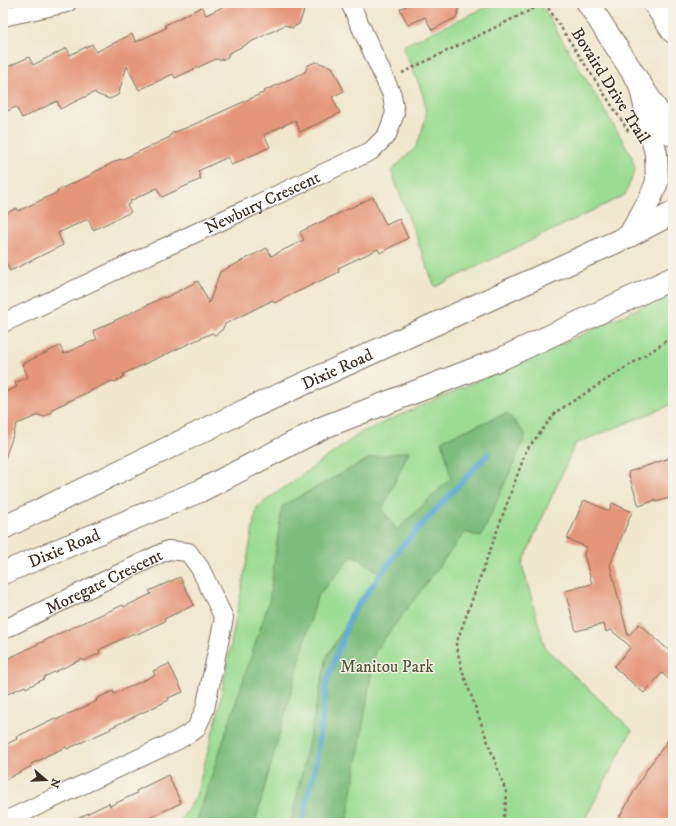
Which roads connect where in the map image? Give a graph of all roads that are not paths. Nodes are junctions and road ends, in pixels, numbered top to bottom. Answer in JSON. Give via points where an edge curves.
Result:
{"nodes":[{"id":1,"x":66,"y":3,"type":"edge"},
{"id":2,"x":350,"y":3,"type":"edge"},
{"id":3,"x":588,"y":3,"type":"edge"},
{"id":4,"x":654,"y":3,"type":"edge"},
{"id":5,"x":3,"y":17,"type":"edge"},
{"id":6,"x":673,"y":32,"type":"edge"},
{"id":7,"x":640,"y":84,"type":"junction"},
{"id":8,"x":673,"y":135,"type":"edge"},
{"id":9,"x":673,"y":213,"type":"edge"},
{"id":10,"x":629,"y":236,"type":"junction"},
{"id":11,"x":668,"y":283,"type":"edge"},
{"id":12,"x":3,"y":323,"type":"edge"},
{"id":13,"x":3,"y":528,"type":"edge"},
{"id":14,"x":3,"y":573,"type":"edge"},
{"id":15,"x":3,"y":630,"type":"edge"},
{"id":16,"x":3,"y":822,"type":"edge"}],
"edges":[{"from":1,"to":5,"type":"street"},
{"from":2,"to":12,"type":"street","name":"Newbury Crescent","via":[[392,95],[395,113],[387,135],[371,151]]},
{"from":3,"to":7,"type":"main road"},
{"from":4,"to":6,"type":"main road"},
{"from":7,"to":8,"type":"main road"},
{"from":7,"to":10,"type":"main road","via":[[656,154],[657,182]]},
{"from":9,"to":10,"type":"main road","name":"Dixie Road"},
{"from":10,"to":13,"type":"main road","name":"Dixie Road","via":[[246,410]]},
{"from":11,"to":14,"type":"main road","name":"Dixie Road","via":[[503,358],[324,427],[200,491]]},
{"from":15,"to":16,"type":"street","name":"Moregate Crescent","via":[[168,550],[188,552],[200,568],[224,618],[205,709],[196,729],[178,740]]}]}
